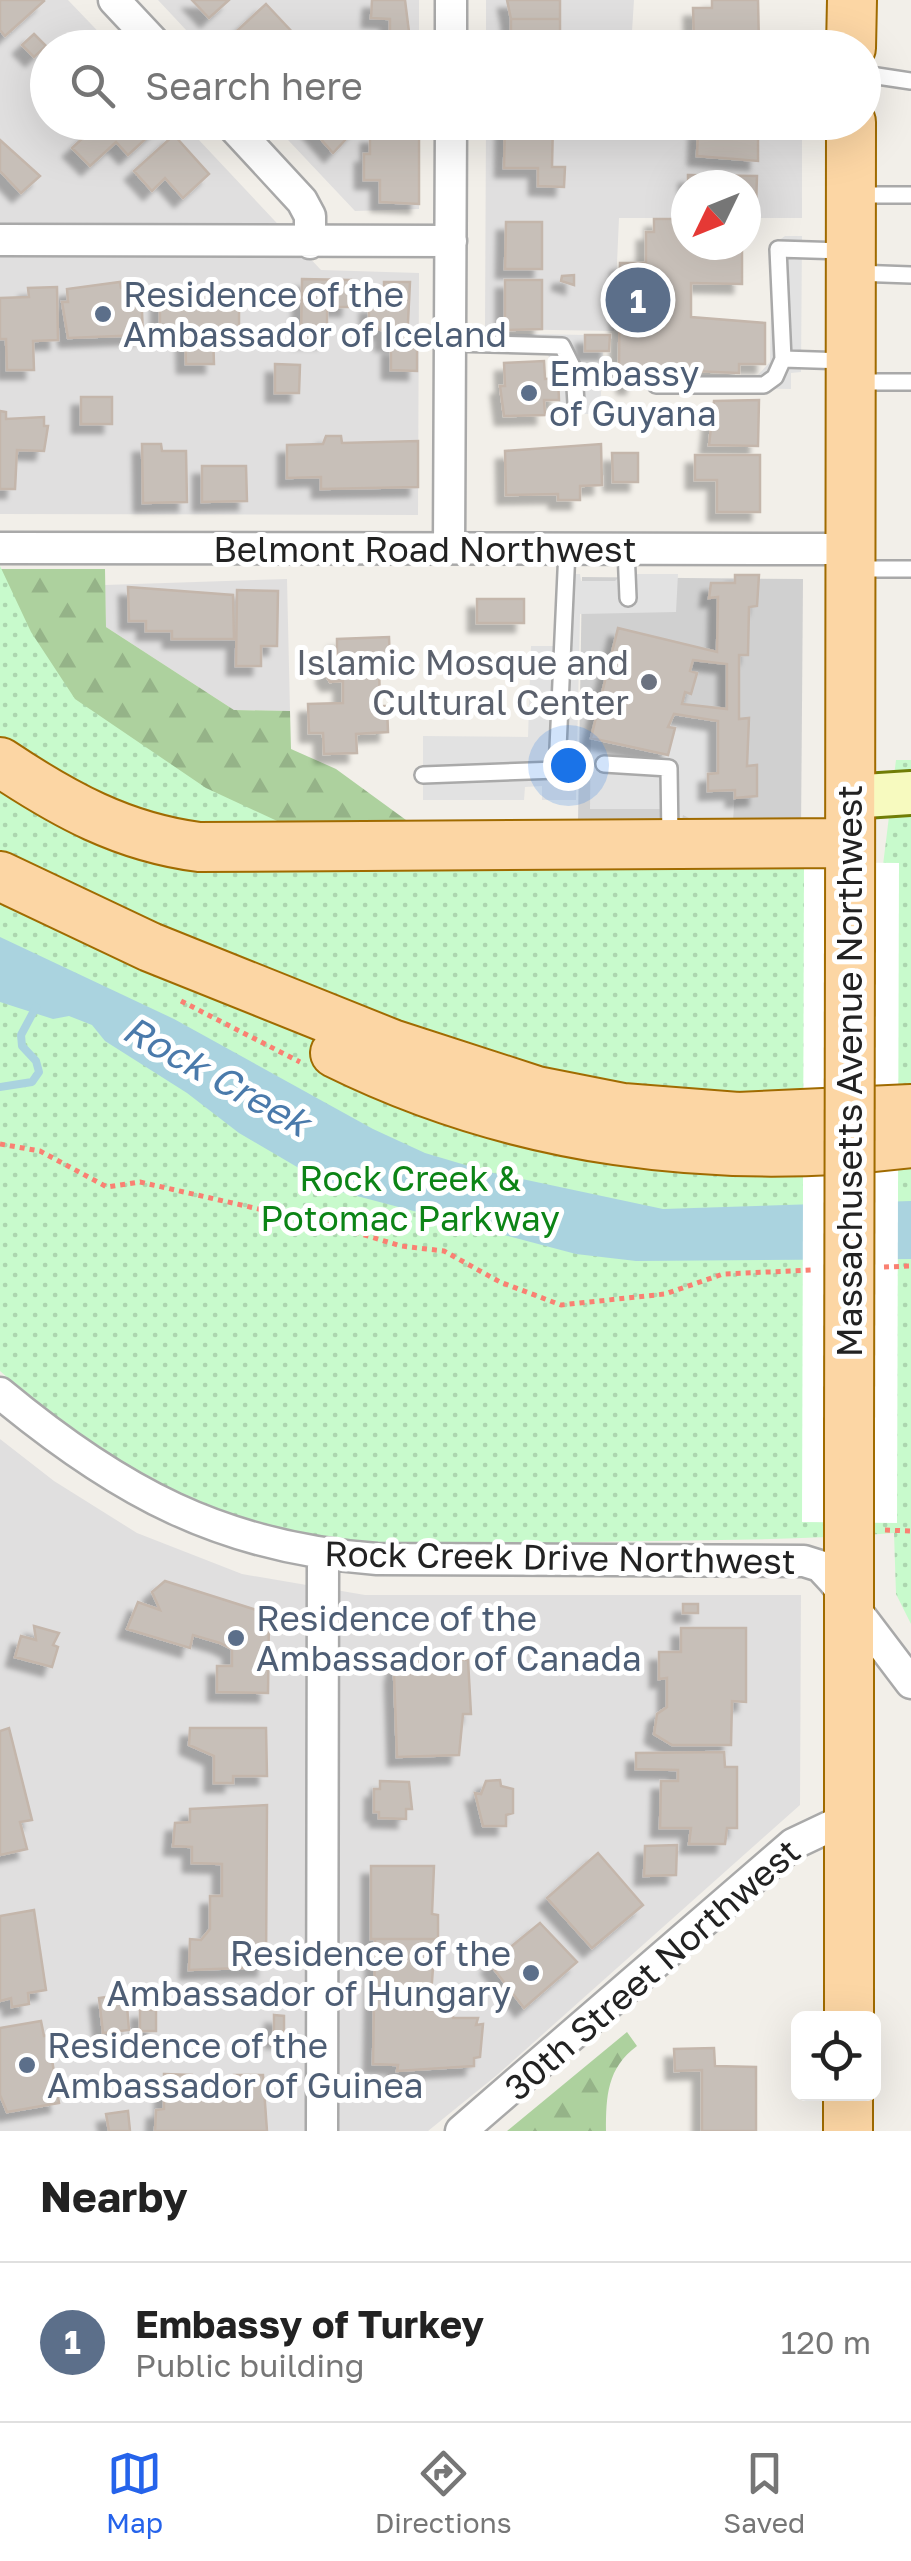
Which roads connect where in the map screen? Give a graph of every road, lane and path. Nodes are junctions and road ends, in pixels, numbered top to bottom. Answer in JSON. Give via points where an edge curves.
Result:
{"nodes":[{"id":1,"x":114,"y":0,"type":"edge"},
{"id":2,"x":450,"y":0,"type":"edge"},
{"id":3,"x":852,"y":0,"type":"edge"},
{"id":4,"x":142,"y":30,"type":"edge"},
{"id":5,"x":450,"y":30,"type":"edge"},
{"id":6,"x":852,"y":30,"type":"edge"},
{"id":7,"x":881,"y":75,"type":"edge"},
{"id":8,"x":911,"y":81,"type":"edge"},
{"id":9,"x":246,"y":140,"type":"edge"},
{"id":10,"x":450,"y":140,"type":"edge"},
{"id":11,"x":851,"y":140,"type":"edge"},
{"id":12,"x":851,"y":195,"type":"junction"},
{"id":13,"x":911,"y":195,"type":"edge"},
{"id":14,"x":0,"y":240,"type":"edge"},
{"id":15,"x":450,"y":241,"type":"junction"},
{"id":16,"x":310,"y":243,"type":"junction"},
{"id":17,"x":851,"y":262,"type":"junction"},
{"id":18,"x":911,"y":275,"type":"edge"},
{"id":19,"x":450,"y":342,"type":"junction"},
{"id":20,"x":783,"y":360,"type":"junction"},
{"id":21,"x":850,"y":372,"type":"junction"},
{"id":22,"x":911,"y":382,"type":"edge"},
{"id":23,"x":656,"y":386,"type":"dead end"},
{"id":24,"x":576,"y":404,"type":"dead end"},
{"id":25,"x":0,"y":548,"type":"edge"},
{"id":26,"x":448,"y":548,"type":"junction"},
{"id":27,"x":626,"y":549,"type":"junction"},
{"id":28,"x":567,"y":550,"type":"junction"},
{"id":29,"x":851,"y":559,"type":"junction"},
{"id":30,"x":911,"y":569,"type":"edge"},
{"id":31,"x":628,"y":598,"type":"dead end"},
{"id":32,"x":0,"y":762,"type":"edge"},
{"id":33,"x":604,"y":764,"type":"dead end"},
{"id":34,"x":422,"y":775,"type":"dead end"},
{"id":35,"x":911,"y":793,"type":"edge"},
{"id":36,"x":849,"y":820,"type":"junction"},
{"id":37,"x":670,"y":845,"type":"junction"},
{"id":38,"x":0,"y":876,"type":"edge"},
{"id":39,"x":150,"y":947,"type":"junction"},
{"id":40,"x":911,"y":1110,"type":"edge"},
{"id":41,"x":911,"y":1143,"type":"edge"},
{"id":42,"x":0,"y":1144,"type":"edge"},
{"id":43,"x":911,"y":1266,"type":"edge"},
{"id":44,"x":874,"y":1268,"type":"dead end"},
{"id":45,"x":817,"y":1270,"type":"dead end"},
{"id":46,"x":0,"y":1394,"type":"edge"},
{"id":47,"x":866,"y":1526,"type":"junction"},
{"id":48,"x":911,"y":1531,"type":"edge"},
{"id":49,"x":323,"y":1555,"type":"junction"},
{"id":50,"x":847,"y":1598,"type":"junction"},
{"id":51,"x":911,"y":1683,"type":"edge"},
{"id":52,"x":848,"y":1818,"type":"junction"},
{"id":53,"x":849,"y":2011,"type":"edge"},
{"id":54,"x":848,"y":2101,"type":"edge"},
{"id":55,"x":322,"y":2131,"type":"edge"},
{"id":56,"x":461,"y":2131,"type":"edge"},
{"id":57,"x":848,"y":2131,"type":"edge"}],
"edges":[{"from":1,"to":4,"type":"street"},
{"from":2,"to":5,"type":"street"},
{"from":3,"to":6,"type":"main road"},
{"from":7,"to":8,"type":"lane"},
{"from":9,"to":16,"type":"street","via":[[302,201],[310,216]]},
{"from":10,"to":15,"type":"street"},
{"from":11,"to":12,"type":"main road","name":"Massachusetts Avenue Northwest"},
{"from":12,"to":13,"type":"lane"},
{"from":12,"to":17,"type":"main road","name":"Massachusetts Avenue Northwest"},
{"from":14,"to":16,"type":"street"},
{"from":15,"to":16,"type":"street"},
{"from":15,"to":19,"type":"street"},
{"from":17,"to":18,"type":"lane"},
{"from":17,"to":20,"type":"lane","via":[[778,249]]},
{"from":17,"to":21,"type":"main road","name":"Massachusetts Avenue Northwest"},
{"from":19,"to":24,"type":"lane","via":[[562,346],[574,370]]},
{"from":19,"to":26,"type":"street"},
{"from":20,"to":21,"type":"lane"},
{"from":20,"to":23,"type":"lane","via":[[764,386]]},
{"from":21,"to":22,"type":"lane"},
{"from":21,"to":29,"type":"main road","name":"Massachusetts Avenue Northwest"},
{"from":25,"to":26,"type":"street","name":"Belmont Road Northwest"},
{"from":26,"to":28,"type":"street","name":"Belmont Road Northwest"},
{"from":27,"to":28,"type":"street","name":"Belmont Road Northwest"},
{"from":27,"to":29,"type":"street","name":"Belmont Road Northwest"},
{"from":27,"to":31,"type":"lane"},
{"from":28,"to":34,"type":"lane","via":[[556,770]]},
{"from":29,"to":30,"type":"lane"},
{"from":29,"to":36,"type":"main road","name":"Massachusetts Avenue Northwest"},
{"from":32,"to":37,"type":"main road","via":[[113,827],[198,847]]},
{"from":33,"to":37,"type":"lane","via":[[668,768]]},
{"from":35,"to":36,"type":"street"},
{"from":36,"to":37,"type":"main road"},
{"from":36,"to":47,"type":"main road","name":"Massachusetts Avenue Northwest","bridge":true},
{"from":38,"to":39,"type":"main road"},
{"from":39,"to":40,"type":"main road","via":[[439,1061],[577,1100],[738,1117]]},
{"from":39,"to":41,"type":"main road","via":[[349,1060],[509,1118],[614,1142],[721,1153]]},
{"from":42,"to":45,"type":"path","via":[[40,1150],[107,1187],[140,1182],[444,1251],[561,1305],[665,1294],[723,1274]]},
{"from":43,"to":44,"type":"path"},
{"from":46,"to":49,"type":"street","name":"Rock Creek Drive Northwest","via":[[76,1454],[156,1503],[240,1536]]},
{"from":47,"to":48,"type":"path"},
{"from":47,"to":50,"type":"main road","name":"Massachusetts Avenue Northwest"},
{"from":49,"to":50,"type":"street","name":"Rock Creek Drive Northwest","via":[[804,1561],[820,1566]]},
{"from":49,"to":55,"type":"street"},
{"from":50,"to":51,"type":"street","name":"Rock Creek Drive Northwest"},
{"from":50,"to":52,"type":"main road","name":"Massachusetts Avenue Northwest"},
{"from":52,"to":53,"type":"main road","name":"Massachusetts Avenue Northwest"},
{"from":52,"to":56,"type":"street","name":"30th Street Northwest","via":[[793,1844]]},
{"from":54,"to":57,"type":"main road"}]}
